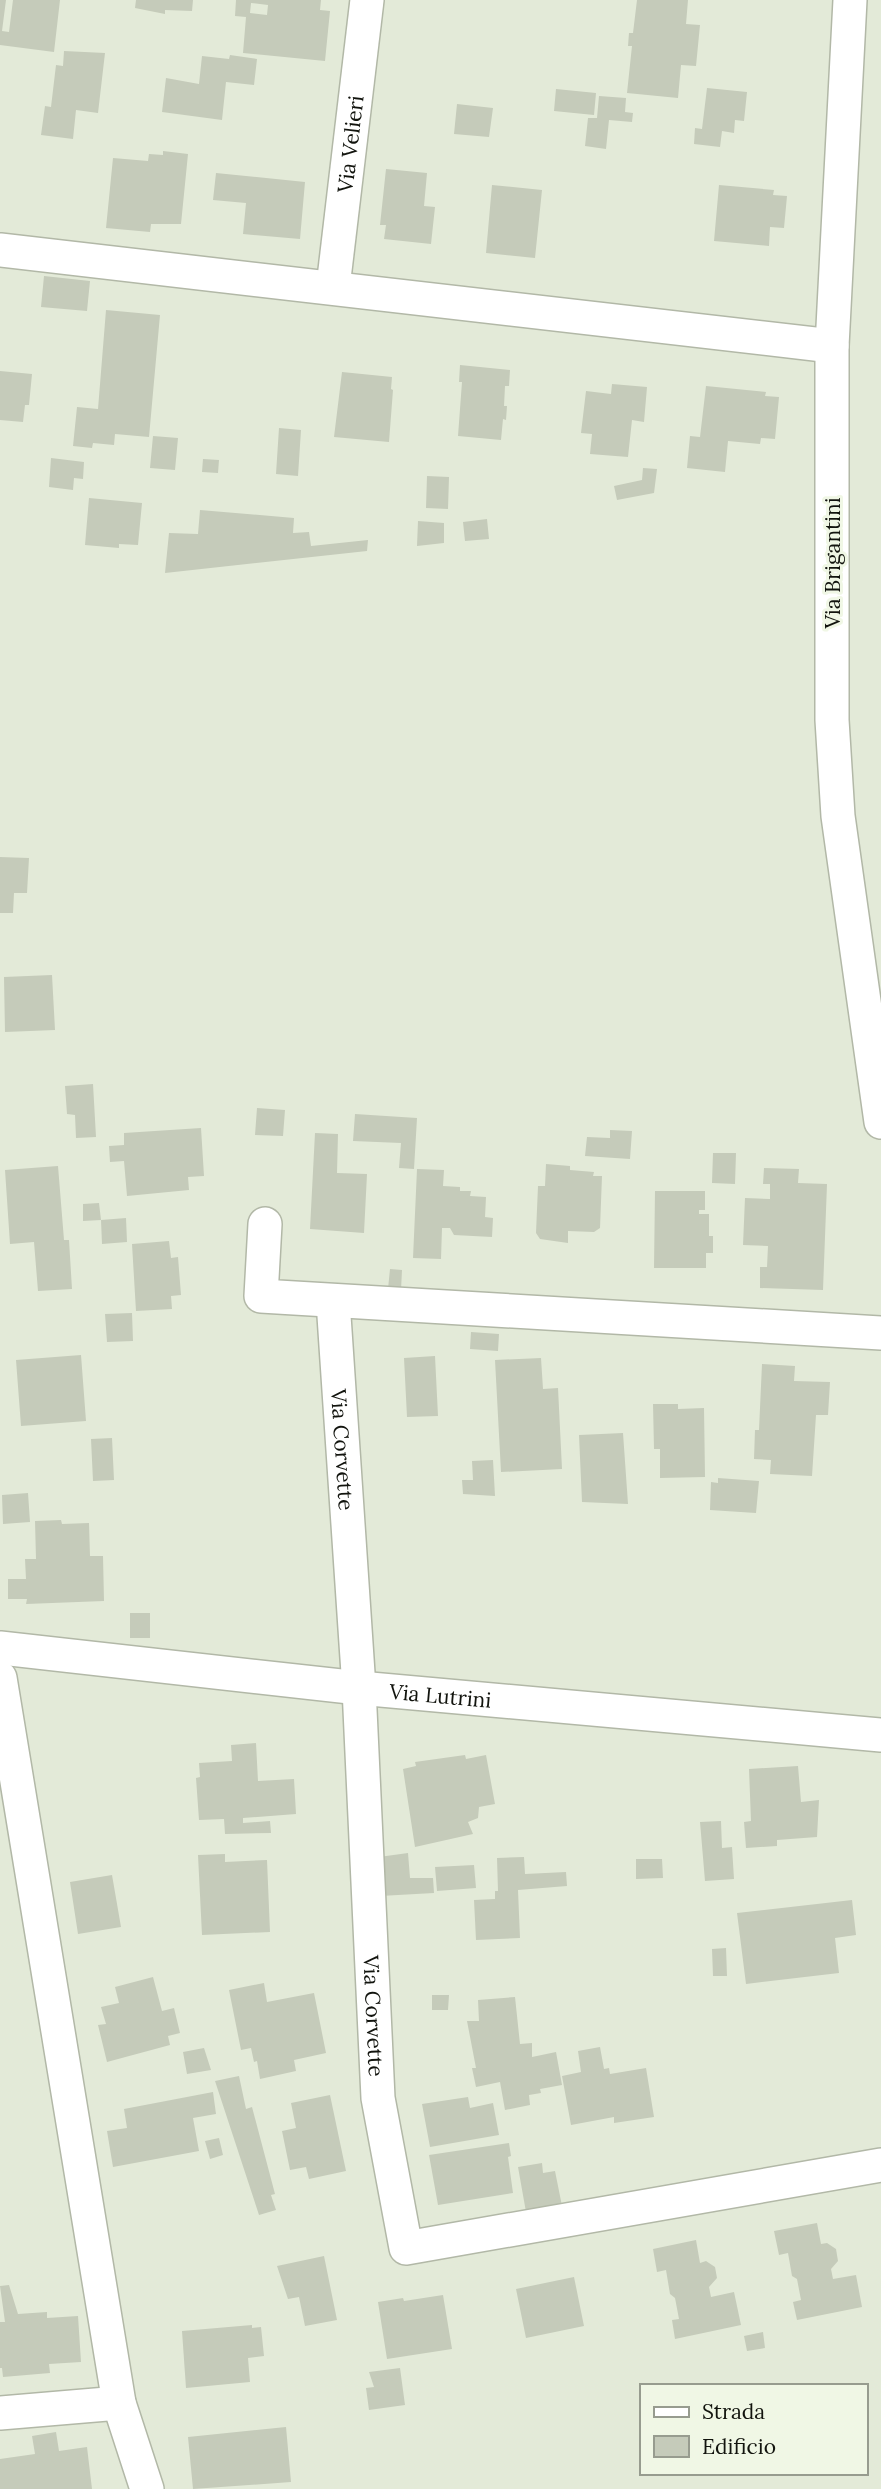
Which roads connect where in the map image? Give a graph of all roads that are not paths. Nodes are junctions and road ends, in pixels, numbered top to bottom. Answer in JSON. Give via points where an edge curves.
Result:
{"nodes":[{"id":1,"x":367,"y":0,"type":"edge"},
{"id":2,"x":850,"y":0,"type":"edge"},
{"id":3,"x":0,"y":250,"type":"edge"},
{"id":4,"x":333,"y":288,"type":"junction"},
{"id":5,"x":832,"y":346,"type":"junction"},
{"id":6,"x":881,"y":1122,"type":"edge"},
{"id":7,"x":265,"y":1224,"type":"dead end"},
{"id":8,"x":333,"y":1301,"type":"junction"},
{"id":9,"x":881,"y":1333,"type":"edge"},
{"id":10,"x":0,"y":1648,"type":"edge"},
{"id":11,"x":0,"y":1678,"type":"edge"},
{"id":12,"x":359,"y":1688,"type":"junction"},
{"id":13,"x":881,"y":1735,"type":"edge"},
{"id":14,"x":881,"y":2165,"type":"edge"},
{"id":15,"x":119,"y":2403,"type":"junction"},
{"id":16,"x":0,"y":2413,"type":"edge"},
{"id":17,"x":147,"y":2489,"type":"edge"}],
"edges":[{"from":1,"to":4,"type":"street","name":"Via Velieri"},
{"from":2,"to":5,"type":"street","name":"Via Brigantini"},
{"from":3,"to":4,"type":"street"},
{"from":4,"to":5,"type":"street"},
{"from":5,"to":6,"type":"street","name":"Via Brigantini","via":[[832,720],[838,816]]},
{"from":7,"to":8,"type":"street","via":[[261,1296]]},
{"from":8,"to":9,"type":"street"},
{"from":8,"to":12,"type":"street","name":"Via Corvette"},
{"from":10,"to":12,"type":"street","name":"Via Lutrini"},
{"from":11,"to":15,"type":"street"},
{"from":12,"to":13,"type":"street","name":"Via Lutrini"},
{"from":12,"to":14,"type":"street","name":"Via Corvette","via":[[378,2098],[406,2248]]},
{"from":15,"to":16,"type":"street"},
{"from":15,"to":17,"type":"street"}]}
